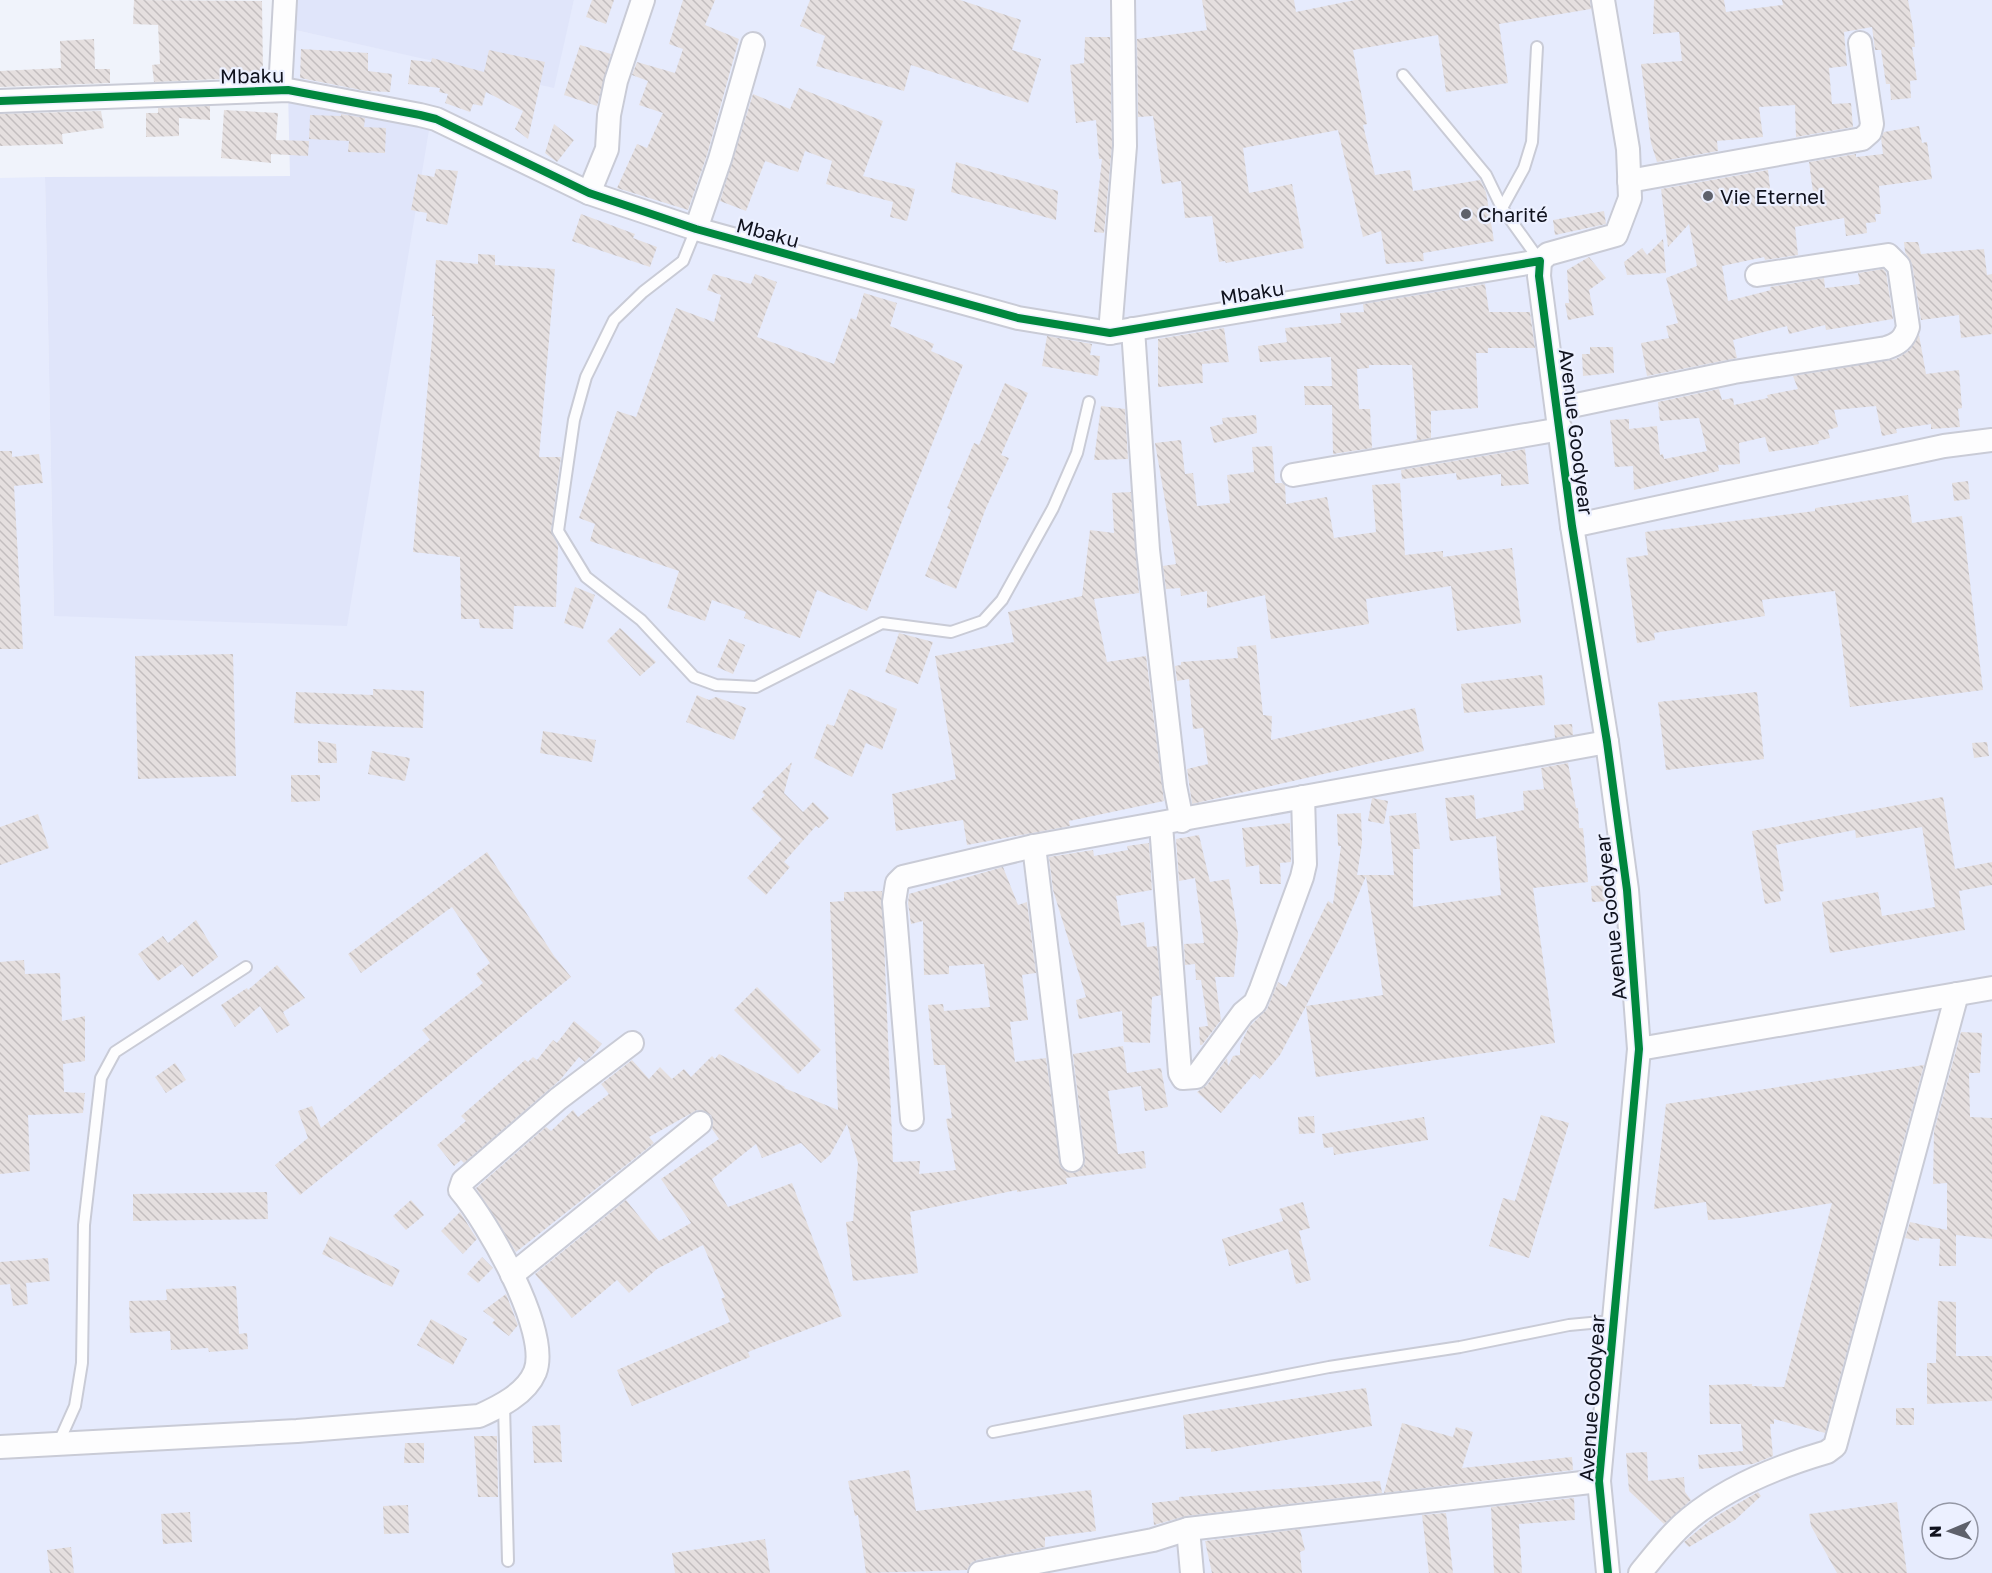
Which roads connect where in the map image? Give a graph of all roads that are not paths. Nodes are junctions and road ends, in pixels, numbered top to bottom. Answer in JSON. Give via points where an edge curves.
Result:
{"nodes":[{"id":1,"x":285,"y":0,"type":"edge"},
{"id":2,"x":643,"y":0,"type":"edge"},
{"id":3,"x":1124,"y":0,"type":"edge"},
{"id":4,"x":1603,"y":0,"type":"edge"},
{"id":5,"x":753,"y":44,"type":"dead end"},
{"id":6,"x":1860,"y":44,"type":"dead end"},
{"id":7,"x":1537,"y":47,"type":"dead end"},
{"id":8,"x":1403,"y":75,"type":"dead end"},
{"id":9,"x":280,"y":90,"type":"junction"},
{"id":10,"x":0,"y":101,"type":"edge"},
{"id":11,"x":1629,"y":181,"type":"junction"},
{"id":12,"x":589,"y":193,"type":"junction"},
{"id":13,"x":1502,"y":208,"type":"junction"},
{"id":14,"x":696,"y":229,"type":"junction"},
{"id":15,"x":1540,"y":261,"type":"junction"},
{"id":16,"x":1757,"y":275,"type":"dead end"},
{"id":17,"x":1133,"y":329,"type":"junction"},
{"id":18,"x":1110,"y":333,"type":"junction"},
{"id":19,"x":1089,"y":402,"type":"dead end"},
{"id":20,"x":1559,"y":419,"type":"junction"},
{"id":21,"x":1992,"y":440,"type":"edge"},
{"id":22,"x":1293,"y":475,"type":"dead end"},
{"id":23,"x":1572,"y":526,"type":"junction"},
{"id":24,"x":1607,"y":742,"type":"junction"},
{"id":25,"x":1303,"y":797,"type":"junction"},
{"id":26,"x":1171,"y":823,"type":"junction"},
{"id":27,"x":1034,"y":846,"type":"junction"},
{"id":28,"x":246,"y":967,"type":"dead end"},
{"id":29,"x":1992,"y":988,"type":"edge"},
{"id":30,"x":1956,"y":994,"type":"junction"},
{"id":31,"x":632,"y":1043,"type":"dead end"},
{"id":32,"x":1639,"y":1049,"type":"junction"},
{"id":33,"x":912,"y":1119,"type":"dead end"},
{"id":34,"x":700,"y":1123,"type":"dead end"},
{"id":35,"x":1072,"y":1160,"type":"dead end"},
{"id":36,"x":512,"y":1275,"type":"junction"},
{"id":37,"x":1612,"y":1321,"type":"junction"},
{"id":38,"x":504,"y":1405,"type":"junction"},
{"id":39,"x":993,"y":1432,"type":"dead end"},
{"id":40,"x":58,"y":1444,"type":"junction"},
{"id":41,"x":0,"y":1448,"type":"edge"},
{"id":42,"x":1599,"y":1481,"type":"junction"},
{"id":43,"x":1188,"y":1529,"type":"junction"},
{"id":44,"x":508,"y":1561,"type":"dead end"},
{"id":45,"x":1035,"y":1568,"type":"edge"},
{"id":46,"x":980,"y":1573,"type":"edge"},
{"id":47,"x":1192,"y":1573,"type":"edge"},
{"id":48,"x":1608,"y":1573,"type":"edge"},
{"id":49,"x":1640,"y":1573,"type":"edge"}],
"edges":[{"from":1,"to":9,"type":"street"},
{"from":2,"to":12,"type":"street","via":[[616,81],[607,149]]},
{"from":3,"to":18,"type":"street","via":[[1125,146]]},
{"from":4,"to":11,"type":"street","via":[[1628,149]]},
{"from":5,"to":14,"type":"street"},
{"from":6,"to":11,"type":"street","via":[[1872,124],[1862,139]]},
{"from":7,"to":13,"type":"lane","via":[[1532,142],[1524,168]]},
{"from":8,"to":13,"type":"lane","via":[[1486,174]]},
{"from":9,"to":10,"type":"street","name":"Mbaku"},
{"from":9,"to":12,"type":"street","name":"Mbaku","via":[[436,119]]},
{"from":11,"to":15,"type":"street","name":"Mbaku","via":[[1630,198],[1616,235],[1548,254]]},
{"from":12,"to":14,"type":"street","name":"Mbaku"},
{"from":13,"to":15,"type":"lane"},
{"from":14,"to":18,"type":"street","name":"Mbaku","via":[[1018,318]]},
{"from":14,"to":19,"type":"lane","via":[[683,261],[614,320],[586,378],[574,420],[558,531],[586,577],[641,620],[694,677],[716,685],[756,687],[882,623],[951,632],[983,621],[1002,600],[1053,508],[1077,453]]},
{"from":15,"to":17,"type":"street","name":"Mbaku"},
{"from":15,"to":20,"type":"street","name":"Avenue Goodyear"},
{"from":16,"to":20,"type":"street","via":[[1888,255],[1899,266],[1908,327],[1895,345],[1886,348],[1734,372]]},
{"from":17,"to":18,"type":"street","name":"Mbaku"},
{"from":17,"to":26,"type":"street","via":[[1148,550],[1174,775]]},
{"from":20,"to":22,"type":"street"},
{"from":20,"to":23,"type":"street","name":"Avenue Goodyear"},
{"from":21,"to":23,"type":"street"},
{"from":23,"to":24,"type":"street","name":"Avenue Goodyear"},
{"from":24,"to":25,"type":"street"},
{"from":24,"to":32,"type":"street","name":"Avenue Goodyear","via":[[1627,890]]},
{"from":25,"to":26,"type":"street"},
{"from":25,"to":26,"type":"street","via":[[1305,864],[1261,989],[1255,1003],[1196,1077],[1188,1079],[1180,1073]]},
{"from":26,"to":27,"type":"street"},
{"from":27,"to":33,"type":"street","via":[[903,877],[897,883],[894,902]]},
{"from":27,"to":35,"type":"street"},
{"from":28,"to":40,"type":"lane","via":[[115,1052],[101,1078],[84,1225],[82,1363],[75,1406]]},
{"from":29,"to":30,"type":"street"},
{"from":30,"to":32,"type":"street"},
{"from":30,"to":49,"type":"street","via":[[1835,1446],[1746,1482],[1718,1499],[1690,1518]]},
{"from":31,"to":36,"type":"street","via":[[558,1099],[463,1181],[460,1190]]},
{"from":32,"to":37,"type":"street","name":"Avenue Goodyear"},
{"from":34,"to":36,"type":"street"},
{"from":36,"to":38,"type":"street","via":[[534,1327],[538,1362],[535,1374]]},
{"from":37,"to":39,"type":"lane","via":[[1569,1324]]},
{"from":37,"to":42,"type":"street","name":"Avenue Goodyear"},
{"from":38,"to":40,"type":"street","via":[[479,1416]]},
{"from":38,"to":44,"type":"lane"},
{"from":40,"to":41,"type":"street"},
{"from":42,"to":43,"type":"street"},
{"from":42,"to":48,"type":"street","name":"Avenue Goodyear"},
{"from":43,"to":45,"type":"street"},
{"from":43,"to":47,"type":"street"},
{"from":45,"to":46,"type":"street"}]}
